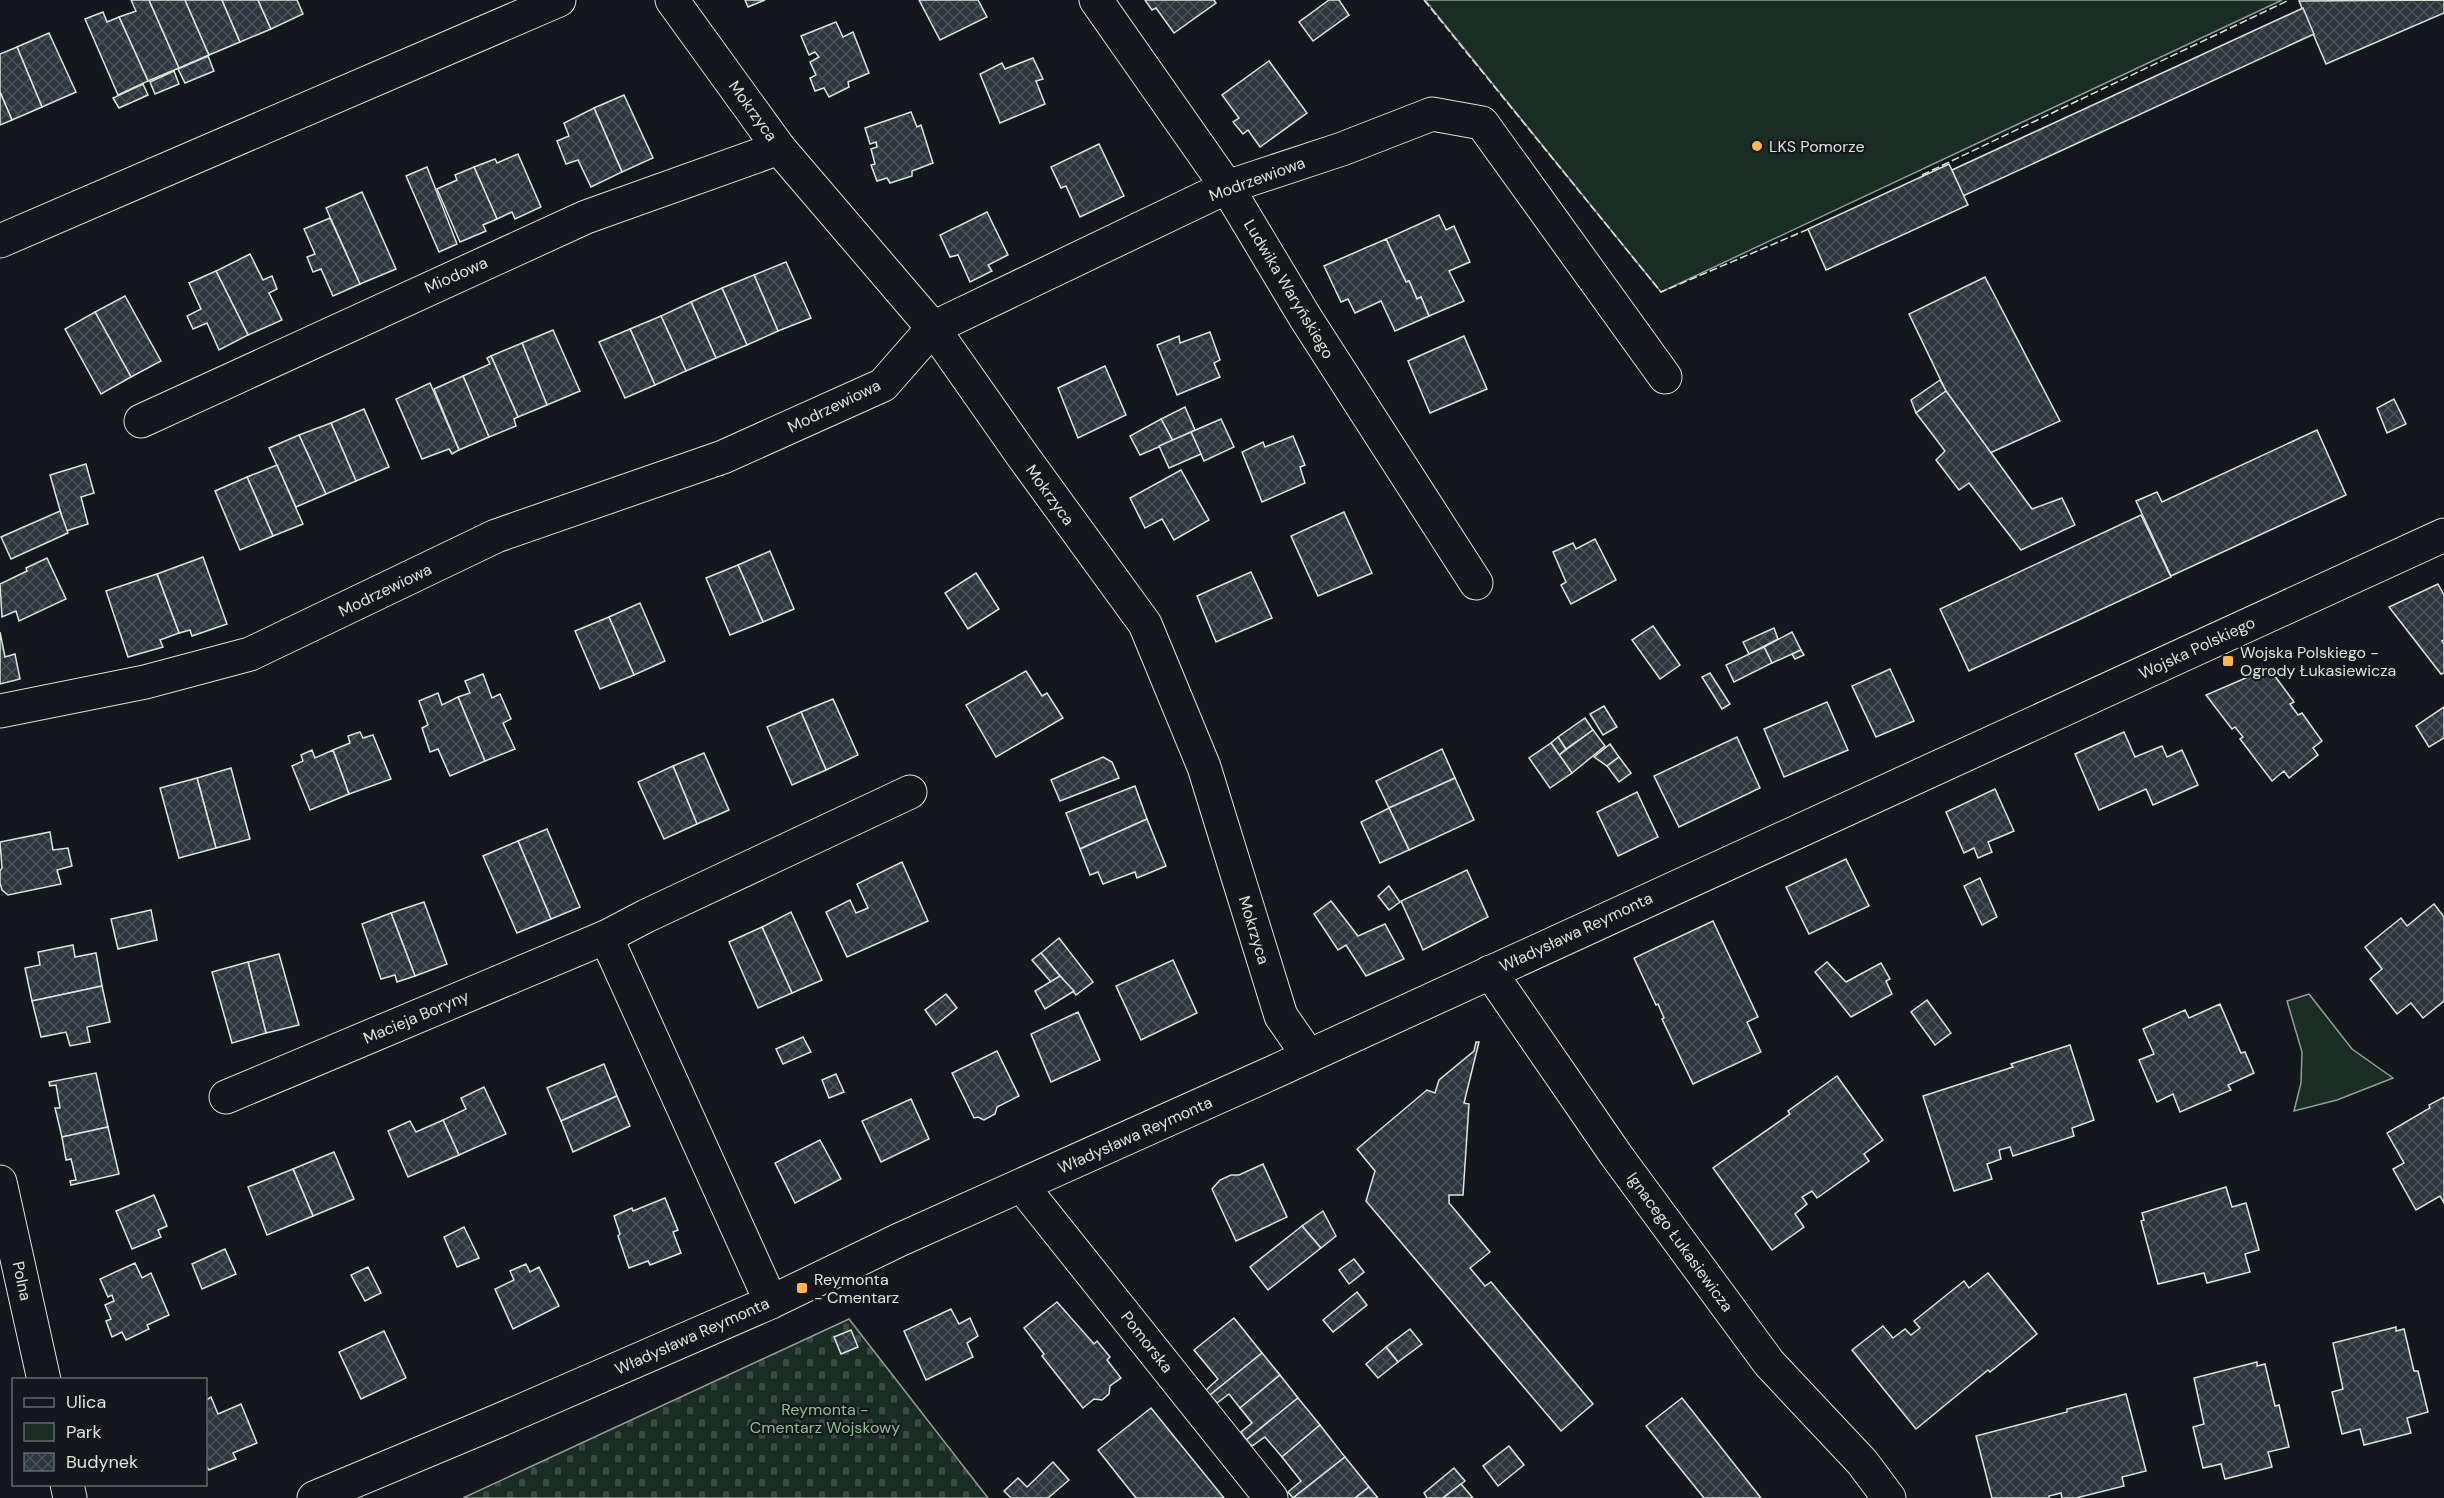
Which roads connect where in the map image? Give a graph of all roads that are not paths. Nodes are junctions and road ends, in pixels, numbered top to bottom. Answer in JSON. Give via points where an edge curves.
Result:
{"nodes":[{"id":1,"x":559,"y":0,"type":"edge"},
{"id":2,"x":672,"y":0,"type":"edge"},
{"id":3,"x":1096,"y":0,"type":"edge"},
{"id":4,"x":779,"y":148,"type":"junction"},
{"id":5,"x":1227,"y":187,"type":"junction"},
{"id":6,"x":0,"y":241,"type":"edge"},
{"id":7,"x":933,"y":328,"type":"junction"},
{"id":8,"x":1665,"y":377,"type":"dead end"},
{"id":9,"x":141,"y":422,"type":"dead end"},
{"id":10,"x":2444,"y":535,"type":"edge"},
{"id":11,"x":1476,"y":583,"type":"dead end"},
{"id":12,"x":0,"y":711,"type":"edge"},
{"id":13,"x":1950,"y":761,"type":"joint"},
{"id":14,"x":910,"y":792,"type":"dead end"},
{"id":15,"x":606,"y":937,"type":"junction"},
{"id":16,"x":1490,"y":972,"type":"junction"},
{"id":17,"x":1308,"y":1055,"type":"junction"},
{"id":18,"x":226,"y":1097,"type":"dead end"},
{"id":19,"x":0,"y":1182,"type":"edge"},
{"id":20,"x":1023,"y":1186,"type":"junction"},
{"id":21,"x":771,"y":1302,"type":"junction"},
{"id":22,"x":44,"y":1378,"type":"edge"},
{"id":23,"x":314,"y":1498,"type":"edge"},
{"id":24,"x":1270,"y":1498,"type":"edge"},
{"id":25,"x":1889,"y":1498,"type":"edge"}],
"edges":[{"from":1,"to":6,"type":"street"},
{"from":2,"to":4,"type":"street","name":"Mokrzyca"},
{"from":3,"to":5,"type":"street","name":"Ludwika Waryńskiego"},
{"from":4,"to":7,"type":"street","name":"Mokrzyca"},
{"from":4,"to":9,"type":"street","name":"Miodowa","via":[[586,217]]},
{"from":5,"to":7,"type":"street","name":"Modrzewiowa"},
{"from":5,"to":8,"type":"street","name":"Modrzewiowa","via":[[1432,114],[1482,123]]},
{"from":5,"to":11,"type":"street","name":"Ludwika Waryńskiego","via":[[1305,317]]},
{"from":7,"to":12,"type":"street","name":"Modrzewiowa","via":[[883,385],[723,457],[496,536],[250,654],[145,682]]},
{"from":7,"to":17,"type":"street","name":"Mokrzyca","via":[[1145,624],[1204,767],[1281,1016]]},
{"from":10,"to":13,"type":"street","name":"Wojska Polskiego"},
{"from":13,"to":16,"type":"street","name":"Władysława Reymonta"},
{"from":14,"to":15,"type":"street","name":"Macieja Boryny"},
{"from":15,"to":18,"type":"street","name":"Macieja Boryny"},
{"from":15,"to":21,"type":"street"},
{"from":16,"to":17,"type":"street","name":"Władysława Reymonta"},
{"from":16,"to":25,"type":"street","name":"Ignacego Łukasiewicza","via":[[1616,1155],[1769,1363],[1862,1462]]},
{"from":17,"to":20,"type":"street","name":"Władysława Reymonta"},
{"from":19,"to":22,"type":"street","name":"Polna"},
{"from":20,"to":21,"type":"street","name":"Władysława Reymonta"},
{"from":20,"to":24,"type":"street","name":"Pomorska"},
{"from":21,"to":23,"type":"street","name":"Władysława Reymonta"}]}
